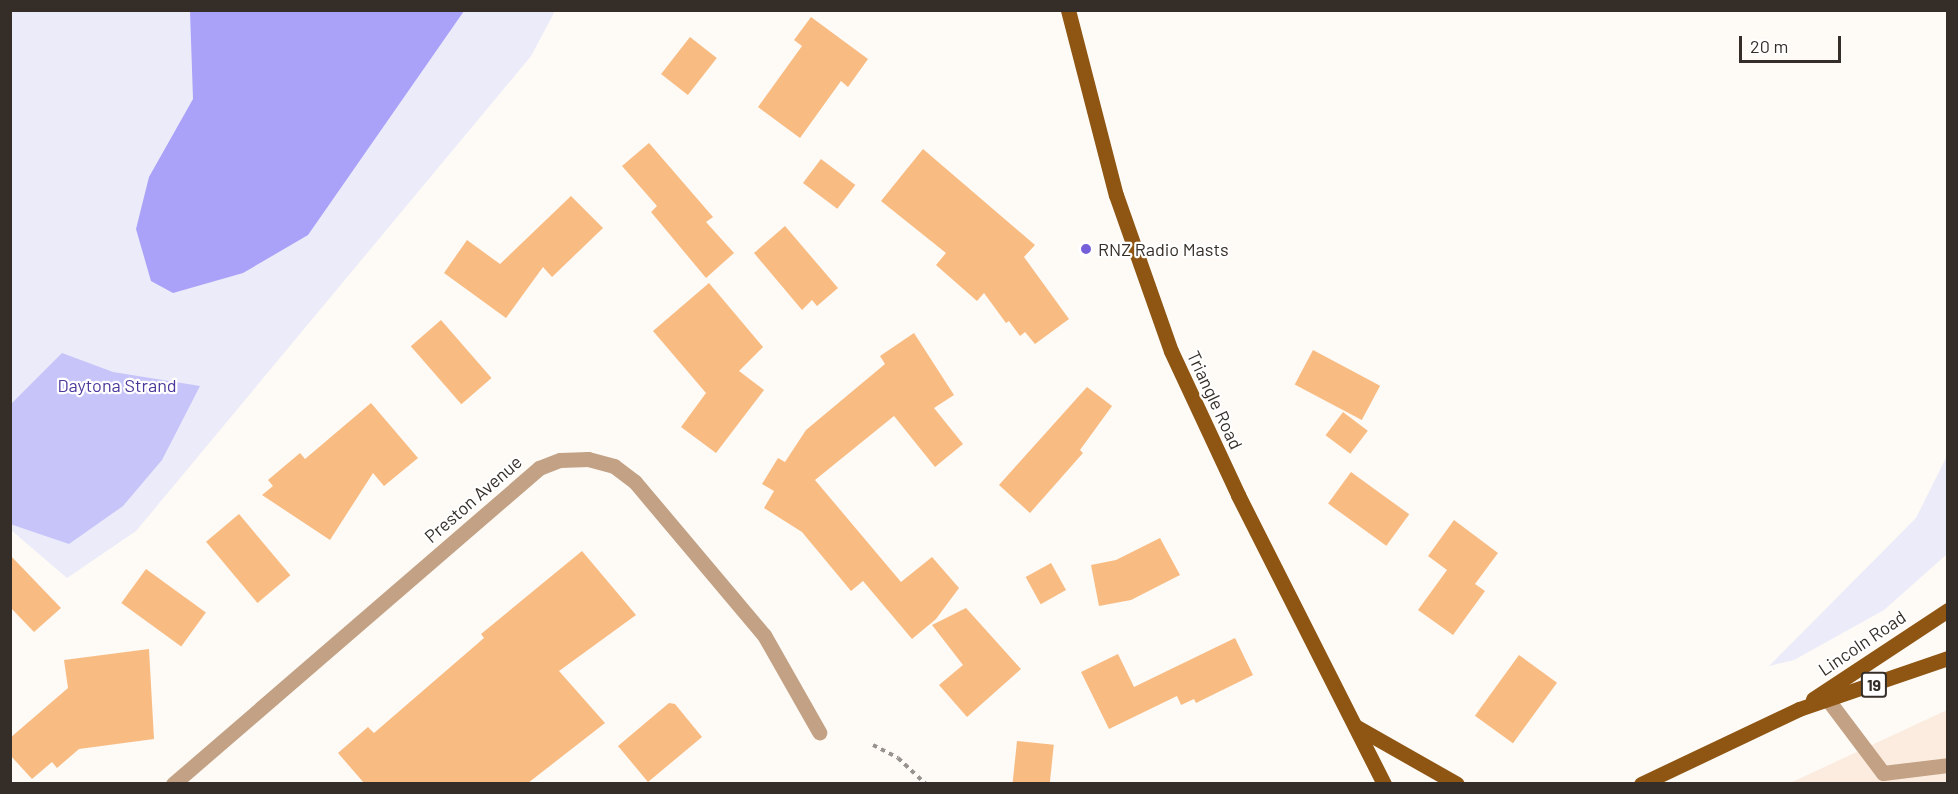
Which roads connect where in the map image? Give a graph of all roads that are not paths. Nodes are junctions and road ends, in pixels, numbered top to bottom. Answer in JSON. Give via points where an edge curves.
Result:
{"nodes":[{"id":1,"x":1068,"y":10,"type":"edge"},
{"id":2,"x":1947,"y":610,"type":"edge"},
{"id":3,"x":1947,"y":658,"type":"edge"},
{"id":4,"x":1828,"y":700,"type":"junction"},
{"id":5,"x":1799,"y":709,"type":"junction"},
{"id":6,"x":1355,"y":726,"type":"junction"},
{"id":7,"x":819,"y":732,"type":"dead end"},
{"id":8,"x":1947,"y":765,"type":"edge"},
{"id":9,"x":1662,"y":778,"type":"edge"},
{"id":10,"x":1382,"y":782,"type":"edge"},
{"id":11,"x":174,"y":783,"type":"edge"},
{"id":12,"x":1457,"y":783,"type":"edge"},
{"id":13,"x":1641,"y":783,"type":"edge"}],
"edges":[{"from":1,"to":6,"type":"main road","name":"Triangle Road","via":[[1116,195],[1171,351],[1238,495]]},
{"from":2,"to":5,"type":"main road","name":"Lincoln Road","number":"19"},
{"from":3,"to":4,"type":"main road","name":"Lincoln Road","number":"19"},
{"from":4,"to":5,"type":"main road","name":"Lincoln Road","number":"19"},
{"from":4,"to":8,"type":"street","via":[[1882,773]]},
{"from":5,"to":9,"type":"main road","name":"Lincoln Road","number":"19"},
{"from":6,"to":10,"type":"main road","name":"Triangle Road"},
{"from":6,"to":12,"type":"main road"},
{"from":7,"to":11,"type":"street","name":"Preston Avenue","via":[[764,635],[635,482],[614,466],[588,459],[560,460],[539,468]]},
{"from":9,"to":13,"type":"main road","name":"Lincoln Road","number":"19"}]}
